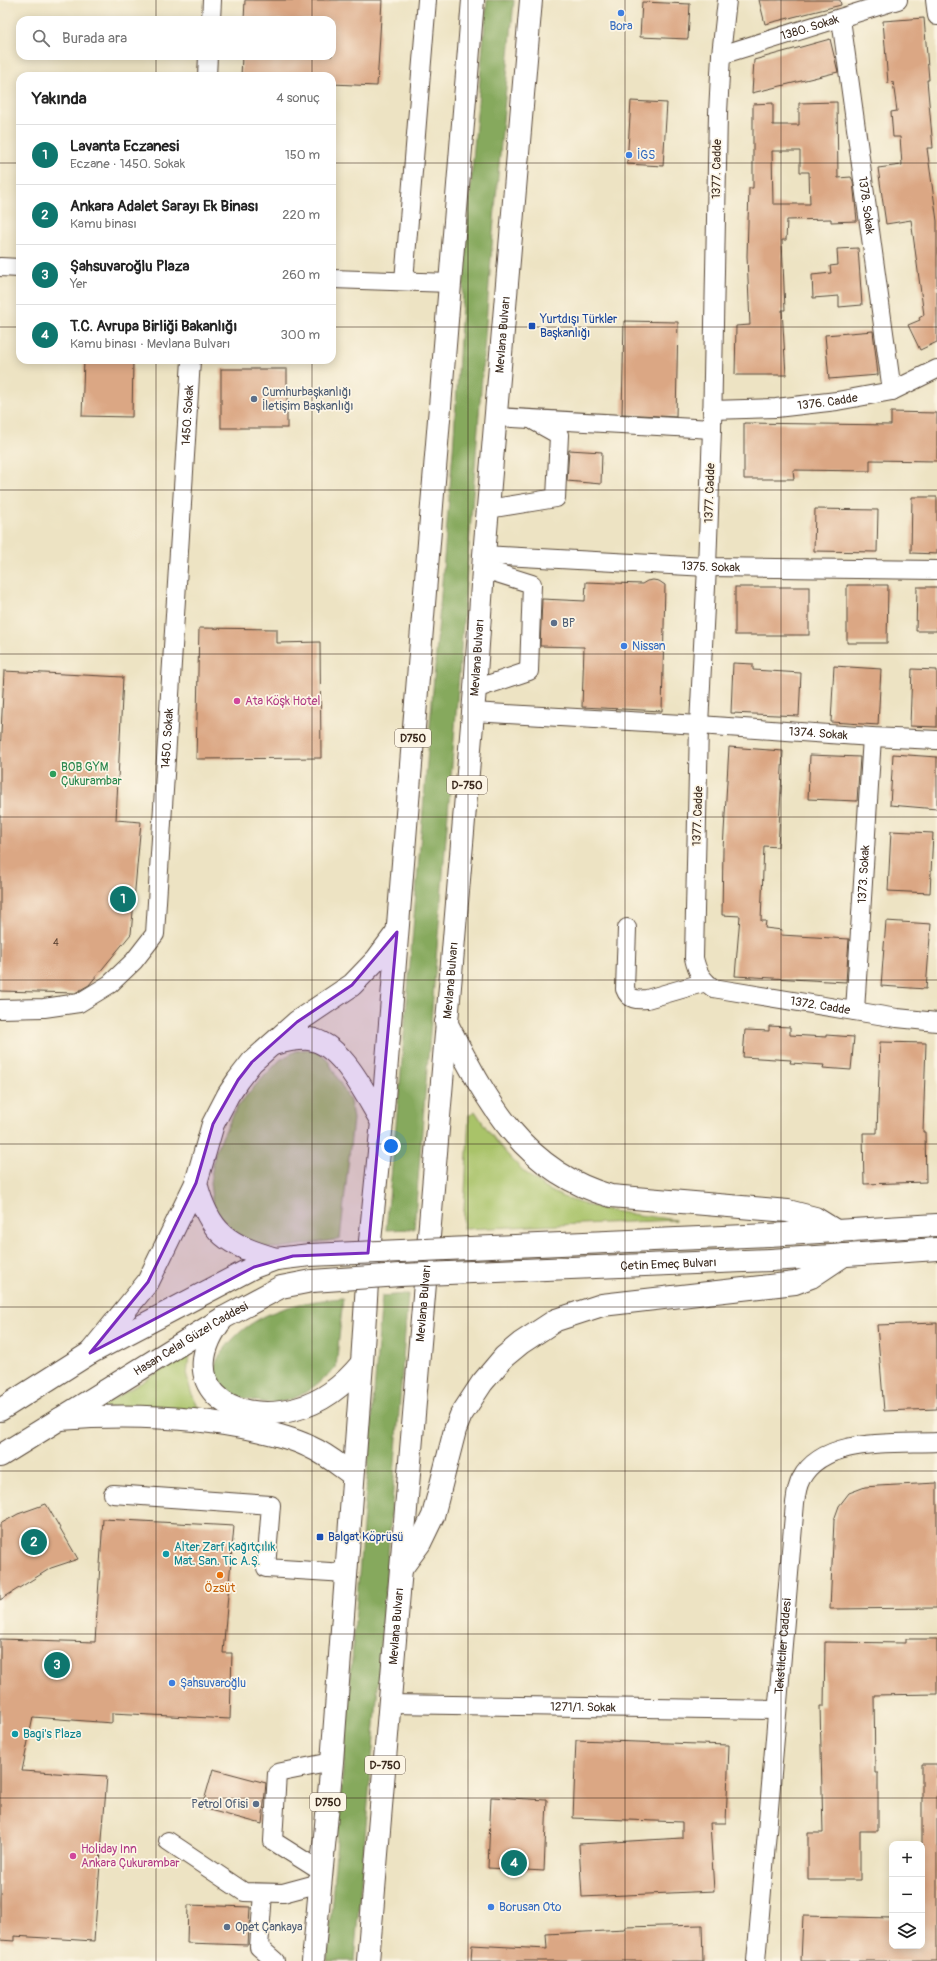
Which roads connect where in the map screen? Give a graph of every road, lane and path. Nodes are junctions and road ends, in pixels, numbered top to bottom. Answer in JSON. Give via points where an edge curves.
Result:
{"nodes":[{"id":1,"x":212,"y":0,"type":"edge"},
{"id":2,"x":427,"y":0,"type":"edge"},
{"id":3,"x":473,"y":0,"type":"edge"},
{"id":4,"x":531,"y":0,"type":"edge"},
{"id":5,"x":727,"y":0,"type":"edge"},
{"id":6,"x":898,"y":0,"type":"edge"},
{"id":7,"x":935,"y":0,"type":"edge"},
{"id":8,"x":210,"y":16,"type":"edge"},
{"id":9,"x":937,"y":16,"type":"edge"},
{"id":10,"x":841,"y":19,"type":"junction"},
{"id":11,"x":721,"y":55,"type":"junction"},
{"id":12,"x":208,"y":60,"type":"edge"},
{"id":13,"x":207,"y":72,"type":"edge"},
{"id":14,"x":0,"y":267,"type":"edge"},
{"id":15,"x":16,"y":268,"type":"edge"},
{"id":16,"x":336,"y":279,"type":"edge"},
{"id":17,"x":404,"y":281,"type":"junction"},
{"id":18,"x":450,"y":282,"type":"junction"},
{"id":19,"x":191,"y":364,"type":"edge"},
{"id":20,"x":937,"y":369,"type":"edge"},
{"id":21,"x":892,"y":391,"type":"junction"},
{"id":22,"x":712,"y":410,"type":"junction"},
{"id":23,"x":496,"y":417,"type":"junction"},
{"id":24,"x":530,"y":419,"type":"junction"},
{"id":25,"x":712,"y":429,"type":"junction"},
{"id":26,"x":488,"y":509,"type":"junction"},
{"id":27,"x":484,"y":562,"type":"junction"},
{"id":28,"x":707,"y":567,"type":"junction"},
{"id":29,"x":937,"y":570,"type":"edge"},
{"id":30,"x":475,"y":689,"type":"junction"},
{"id":31,"x":473,"y":712,"type":"junction"},
{"id":32,"x":699,"y":725,"type":"junction"},
{"id":33,"x":872,"y":737,"type":"junction"},
{"id":34,"x":937,"y":740,"type":"edge"},
{"id":35,"x":626,"y":928,"type":"dead end"},
{"id":36,"x":397,"y":932,"type":"junction"},
{"id":37,"x":706,"y":982,"type":"junction"},
{"id":38,"x":0,"y":1009,"type":"edge"},
{"id":39,"x":855,"y":1011,"type":"junction"},
{"id":40,"x":446,"y":1022,"type":"junction"},
{"id":41,"x":937,"y":1022,"type":"edge"},
{"id":42,"x":269,"y":1045,"type":"junction"},
{"id":43,"x":382,"y":1122,"type":"junction"},
{"id":44,"x":196,"y":1183,"type":"junction"},
{"id":45,"x":937,"y":1225,"type":"edge"},
{"id":46,"x":836,"y":1231,"type":"junction"},
{"id":47,"x":937,"y":1248,"type":"edge"},
{"id":48,"x":844,"y":1255,"type":"junction"},
{"id":49,"x":276,"y":1259,"type":"junction"},
{"id":50,"x":400,"y":1275,"type":"joint"},
{"id":51,"x":223,"y":1318,"type":"junction"},
{"id":52,"x":90,"y":1353,"type":"junction"},
{"id":53,"x":362,"y":1364,"type":"junction"},
{"id":54,"x":0,"y":1410,"type":"edge"},
{"id":55,"x":60,"y":1419,"type":"junction"},
{"id":56,"x":937,"y":1442,"type":"edge"},
{"id":57,"x":0,"y":1456,"type":"edge"},
{"id":58,"x":353,"y":1475,"type":"junction"},
{"id":59,"x":113,"y":1494,"type":"dead end"},
{"id":60,"x":401,"y":1569,"type":"junction"},
{"id":61,"x":346,"y":1573,"type":"junction"},
{"id":62,"x":390,"y":1704,"type":"junction"},
{"id":63,"x":776,"y":1710,"type":"junction"},
{"id":64,"x":332,"y":1762,"type":"junction"},
{"id":65,"x":168,"y":1841,"type":"dead end"},
{"id":66,"x":321,"y":1878,"type":"junction"},
{"id":67,"x":263,"y":1893,"type":"junction"},
{"id":68,"x":275,"y":1961,"type":"edge"},
{"id":69,"x":313,"y":1961,"type":"edge"},
{"id":70,"x":368,"y":1961,"type":"edge"},
{"id":71,"x":756,"y":1961,"type":"edge"}],
"edges":[{"from":1,"to":8,"type":"street"},
{"from":2,"to":17,"type":"street"},
{"from":3,"to":18,"type":"main road","number":"D750"},
{"from":4,"to":23,"type":"main road","name":"Mevlana Bulvarı","number":"D-750"},
{"from":5,"to":11,"type":"street","name":"1377. Cadde"},
{"from":6,"to":10,"type":"street","name":"1380. Sokak"},
{"from":7,"to":9,"type":"street"},
{"from":10,"to":11,"type":"street","name":"1380. Sokak"},
{"from":10,"to":21,"type":"street","name":"1378. Sokak"},
{"from":11,"to":22,"type":"street","name":"1377. Cadde"},
{"from":12,"to":13,"type":"street"},
{"from":14,"to":15,"type":"street"},
{"from":16,"to":17,"type":"street"},
{"from":17,"to":18,"type":"street"},
{"from":18,"to":36,"type":"main road","number":"D750"},
{"from":19,"to":38,"type":"street","name":"1450. Sokak","via":[[155,934],[134,961],[110,984],[79,1003],[44,1008]]},
{"from":20,"to":21,"type":"street","name":"1376. Cadde"},
{"from":21,"to":22,"type":"street","name":"1376. Cadde","via":[[783,408]]},
{"from":22,"to":25,"type":"street","name":"1377. Cadde"},
{"from":23,"to":24,"type":"street"},
{"from":23,"to":26,"type":"main road","name":"Mevlana Bulvarı","number":"D-750"},
{"from":24,"to":25,"type":"street"},
{"from":24,"to":26,"type":"street","via":[[560,435],[556,498]]},
{"from":25,"to":28,"type":"street","name":"1377. Cadde"},
{"from":26,"to":27,"type":"main road","name":"Mevlana Bulvarı","number":"D-750"},
{"from":27,"to":28,"type":"street","name":"1375. Sokak"},
{"from":27,"to":30,"type":"main road","name":"Mevlana Bulvarı","number":"D-750"},
{"from":27,"to":30,"type":"street","via":[[532,584],[529,671]]},
{"from":28,"to":29,"type":"street","name":"1375. Sokak"},
{"from":28,"to":32,"type":"street","name":"1377. Cadde"},
{"from":30,"to":31,"type":"main road","name":"Mevlana Bulvarı","number":"D-750"},
{"from":31,"to":32,"type":"street","name":"1374. Sokak"},
{"from":31,"to":40,"type":"main road","name":"Mevlana Bulvarı","number":"D-750"},
{"from":32,"to":33,"type":"street","name":"1374. Sokak"},
{"from":32,"to":37,"type":"street","name":"1377. Cadde","via":[[693,943],[697,971]]},
{"from":33,"to":34,"type":"street","name":"1374. Sokak"},
{"from":33,"to":39,"type":"street","name":"1373. Sokak"},
{"from":35,"to":37,"type":"street","via":[[625,989],[630,997],[647,999]]},
{"from":36,"to":42,"type":"main road","via":[[377,959],[352,985],[297,1022]]},
{"from":36,"to":43,"type":"main road","number":"D750"},
{"from":37,"to":39,"type":"street","name":"1372. Cadde","via":[[713,988],[731,992]]},
{"from":39,"to":41,"type":"street","name":"1372. Cadde"},
{"from":40,"to":46,"type":"main road","via":[[489,1100],[515,1136],[539,1160],[573,1182],[611,1196],[788,1211],[815,1218]]},
{"from":40,"to":60,"type":"main road","name":"Mevlana Bulvarı","number":"D-750"},
{"from":42,"to":43,"type":"main road","via":[[310,1039],[331,1048],[353,1074]]},
{"from":42,"to":44,"type":"main road","via":[[238,1080],[220,1109],[208,1138]]},
{"from":43,"to":53,"type":"main road","number":"D750","via":[[368,1251]]},
{"from":44,"to":49,"type":"main road","via":[[206,1215],[223,1236],[236,1245]]},
{"from":44,"to":52,"type":"main road","via":[[148,1282]]},
{"from":45,"to":46,"type":"main road","name":"Çetin Emeç Bulvarı"},
{"from":46,"to":49,"type":"main road","name":"Çetin Emeç Bulvarı","bridge":true,"via":[[310,1255]]},
{"from":47,"to":48,"type":"main road","name":"Çetin Emeç Bulvarı"},
{"from":48,"to":50,"type":"main road","name":"Çetin Emeç Bulvarı","bridge":true},
{"from":48,"to":60,"type":"main road","via":[[811,1277],[795,1283],[602,1305],[556,1320],[536,1332],[504,1357],[482,1383],[461,1415],[432,1516],[420,1543]]},
{"from":49,"to":52,"type":"main road","via":[[254,1267]]},
{"from":50,"to":51,"type":"main road","name":"Hasan Celal Güzel Caddesi","bridge":true,"via":[[312,1281],[281,1287]]},
{"from":51,"to":53,"type":"main road","via":[[207,1344],[203,1360],[204,1374],[212,1391],[228,1405],[272,1413],[297,1409],[337,1389]]},
{"from":51,"to":55,"type":"main road","name":"Hasan Celal Güzel Caddesi"},
{"from":52,"to":54,"type":"main road"},
{"from":53,"to":58,"type":"main road","number":"D750"},
{"from":55,"to":57,"type":"main road","name":"Hasan Celal Güzel Caddesi"},
{"from":55,"to":58,"type":"main road","via":[[155,1416],[223,1424],[296,1440],[323,1454]]},
{"from":56,"to":63,"type":"street","name":"Tekstilciler Caddesi","via":[[858,1445],[840,1449],[820,1458],[801,1479],[794,1502]]},
{"from":58,"to":61,"type":"main road","number":"D750"},
{"from":59,"to":61,"type":"street","via":[[271,1505],[266,1568]]},
{"from":60,"to":62,"type":"main road","name":"Mevlana Bulvarı","number":"D-750"},
{"from":61,"to":64,"type":"main road","number":"D750"},
{"from":62,"to":63,"type":"street","name":"1271/1. Sokak"},
{"from":62,"to":70,"type":"main road","name":"Mevlana Bulvarı","number":"D-750"},
{"from":63,"to":71,"type":"street","name":"Tekstilciler Caddesi"},
{"from":64,"to":66,"type":"main road","number":"D750"},
{"from":64,"to":66,"type":"street","via":[[277,1773],[273,1841]]},
{"from":65,"to":67,"type":"street","via":[[244,1892]]},
{"from":66,"to":67,"type":"street","via":[[283,1893]]},
{"from":66,"to":69,"type":"main road","number":"D750"},
{"from":67,"to":68,"type":"street","via":[[259,1946]]}]}
